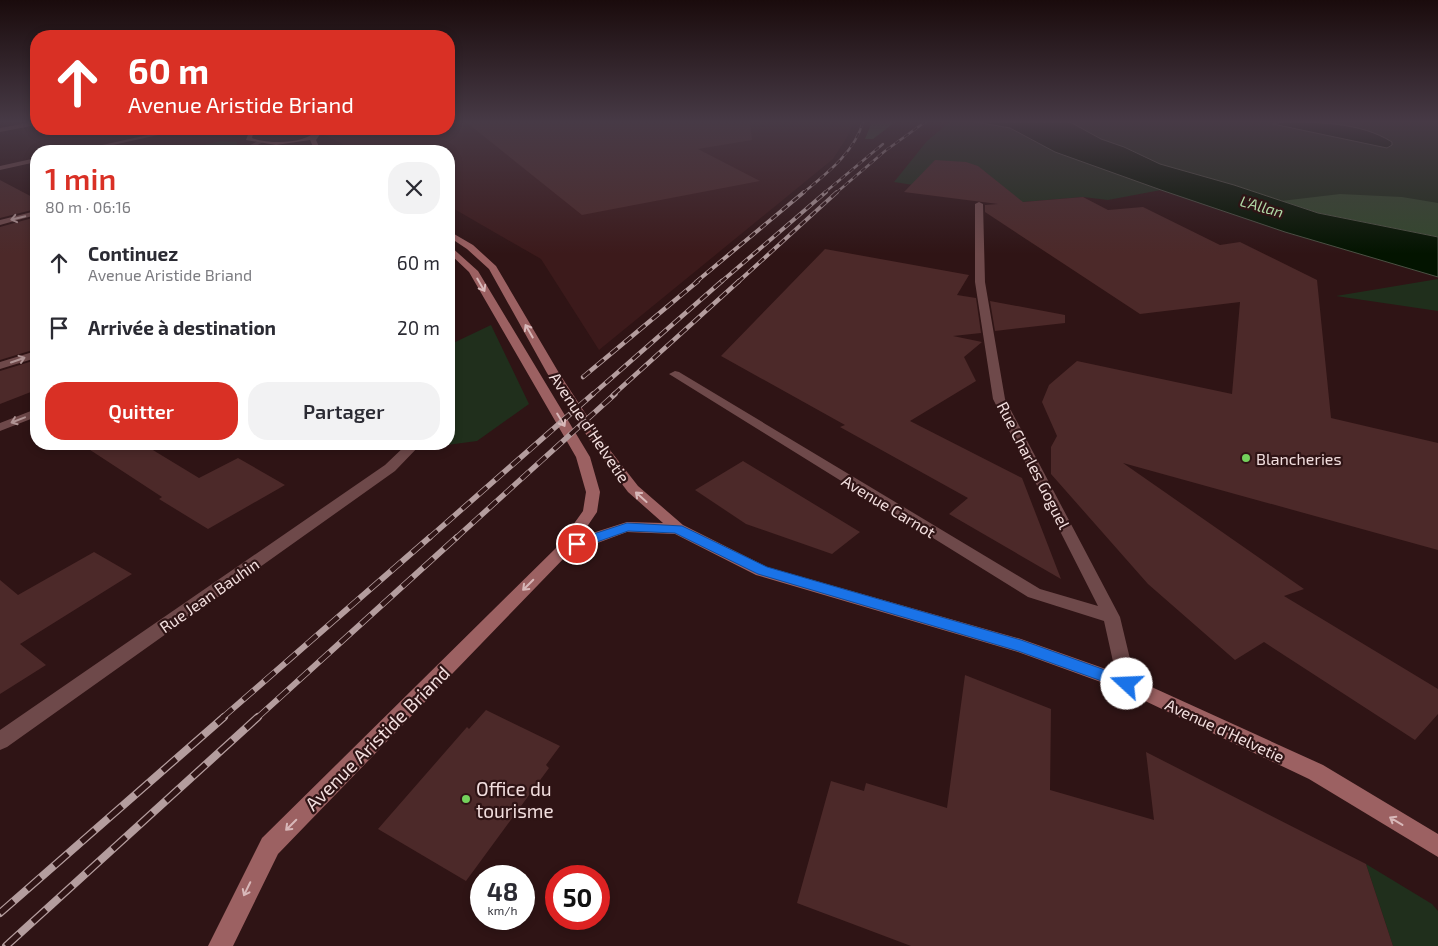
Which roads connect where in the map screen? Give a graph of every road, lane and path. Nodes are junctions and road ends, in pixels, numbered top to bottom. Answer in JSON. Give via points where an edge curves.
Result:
{"nodes":[{"id":1,"x":979,"y":204,"type":"dead end"},
{"id":2,"x":30,"y":216,"type":"edge"},
{"id":3,"x":0,"y":223,"type":"edge"},
{"id":4,"x":455,"y":238,"type":"edge"},
{"id":5,"x":455,"y":254,"type":"edge"},
{"id":6,"x":30,"y":356,"type":"edge"},
{"id":7,"x":0,"y":366,"type":"edge"},
{"id":8,"x":676,"y":374,"type":"dead end"},
{"id":9,"x":30,"y":415,"type":"edge"},
{"id":10,"x":0,"y":427,"type":"edge"},
{"id":11,"x":408,"y":450,"type":"edge"},
{"id":12,"x":583,"y":457,"type":"joint"},
{"id":13,"x":678,"y":529,"type":"junction"},
{"id":14,"x":563,"y":550,"type":"junction"},
{"id":15,"x":1112,"y":617,"type":"junction"},
{"id":16,"x":1127,"y":684,"type":"junction"},
{"id":17,"x":0,"y":741,"type":"edge"},
{"id":18,"x":1438,"y":846,"type":"edge"},
{"id":19,"x":220,"y":946,"type":"edge"}],
"edges":[{"from":1,"to":15,"type":"street","name":"Rue Charles Goguel","via":[[980,282],[999,399]]},
{"from":2,"to":3,"type":"street","one_way":true},
{"from":13,"to":4,"type":"main road","name":"Avenue d'Helvetie","one_way":true,"via":[[633,489],[601,448],[553,373],[493,268]]},
{"from":5,"to":12,"type":"main road","name":"Avenue d'Helvetie","one_way":true,"via":[[473,271]]},
{"from":7,"to":6,"type":"street","one_way":true},
{"from":8,"to":15,"type":"street","name":"Avenue Carnot","via":[[1034,593]]},
{"from":9,"to":10,"type":"street","one_way":true},
{"from":11,"to":17,"type":"street","name":"Rue Jean Bauhin","via":[[390,468]]},
{"from":12,"to":14,"type":"main road","name":"Avenue Aristide Briand","via":[[592,492],[590,512]]},
{"from":13,"to":14,"type":"main road","name":"Avenue Aristide Briand","via":[[627,527]]},
{"from":13,"to":16,"type":"main road","name":"Avenue d'Helvetie","via":[[762,571],[1021,646]]},
{"from":14,"to":19,"type":"main road","name":"Avenue Aristide Briand","one_way":true,"via":[[270,846]]},
{"from":15,"to":16,"type":"street","name":"Rue Charles Goguel"},
{"from":18,"to":16,"type":"main road","name":"Avenue d'Helvetie","one_way":true,"via":[[1316,772]]}]}
